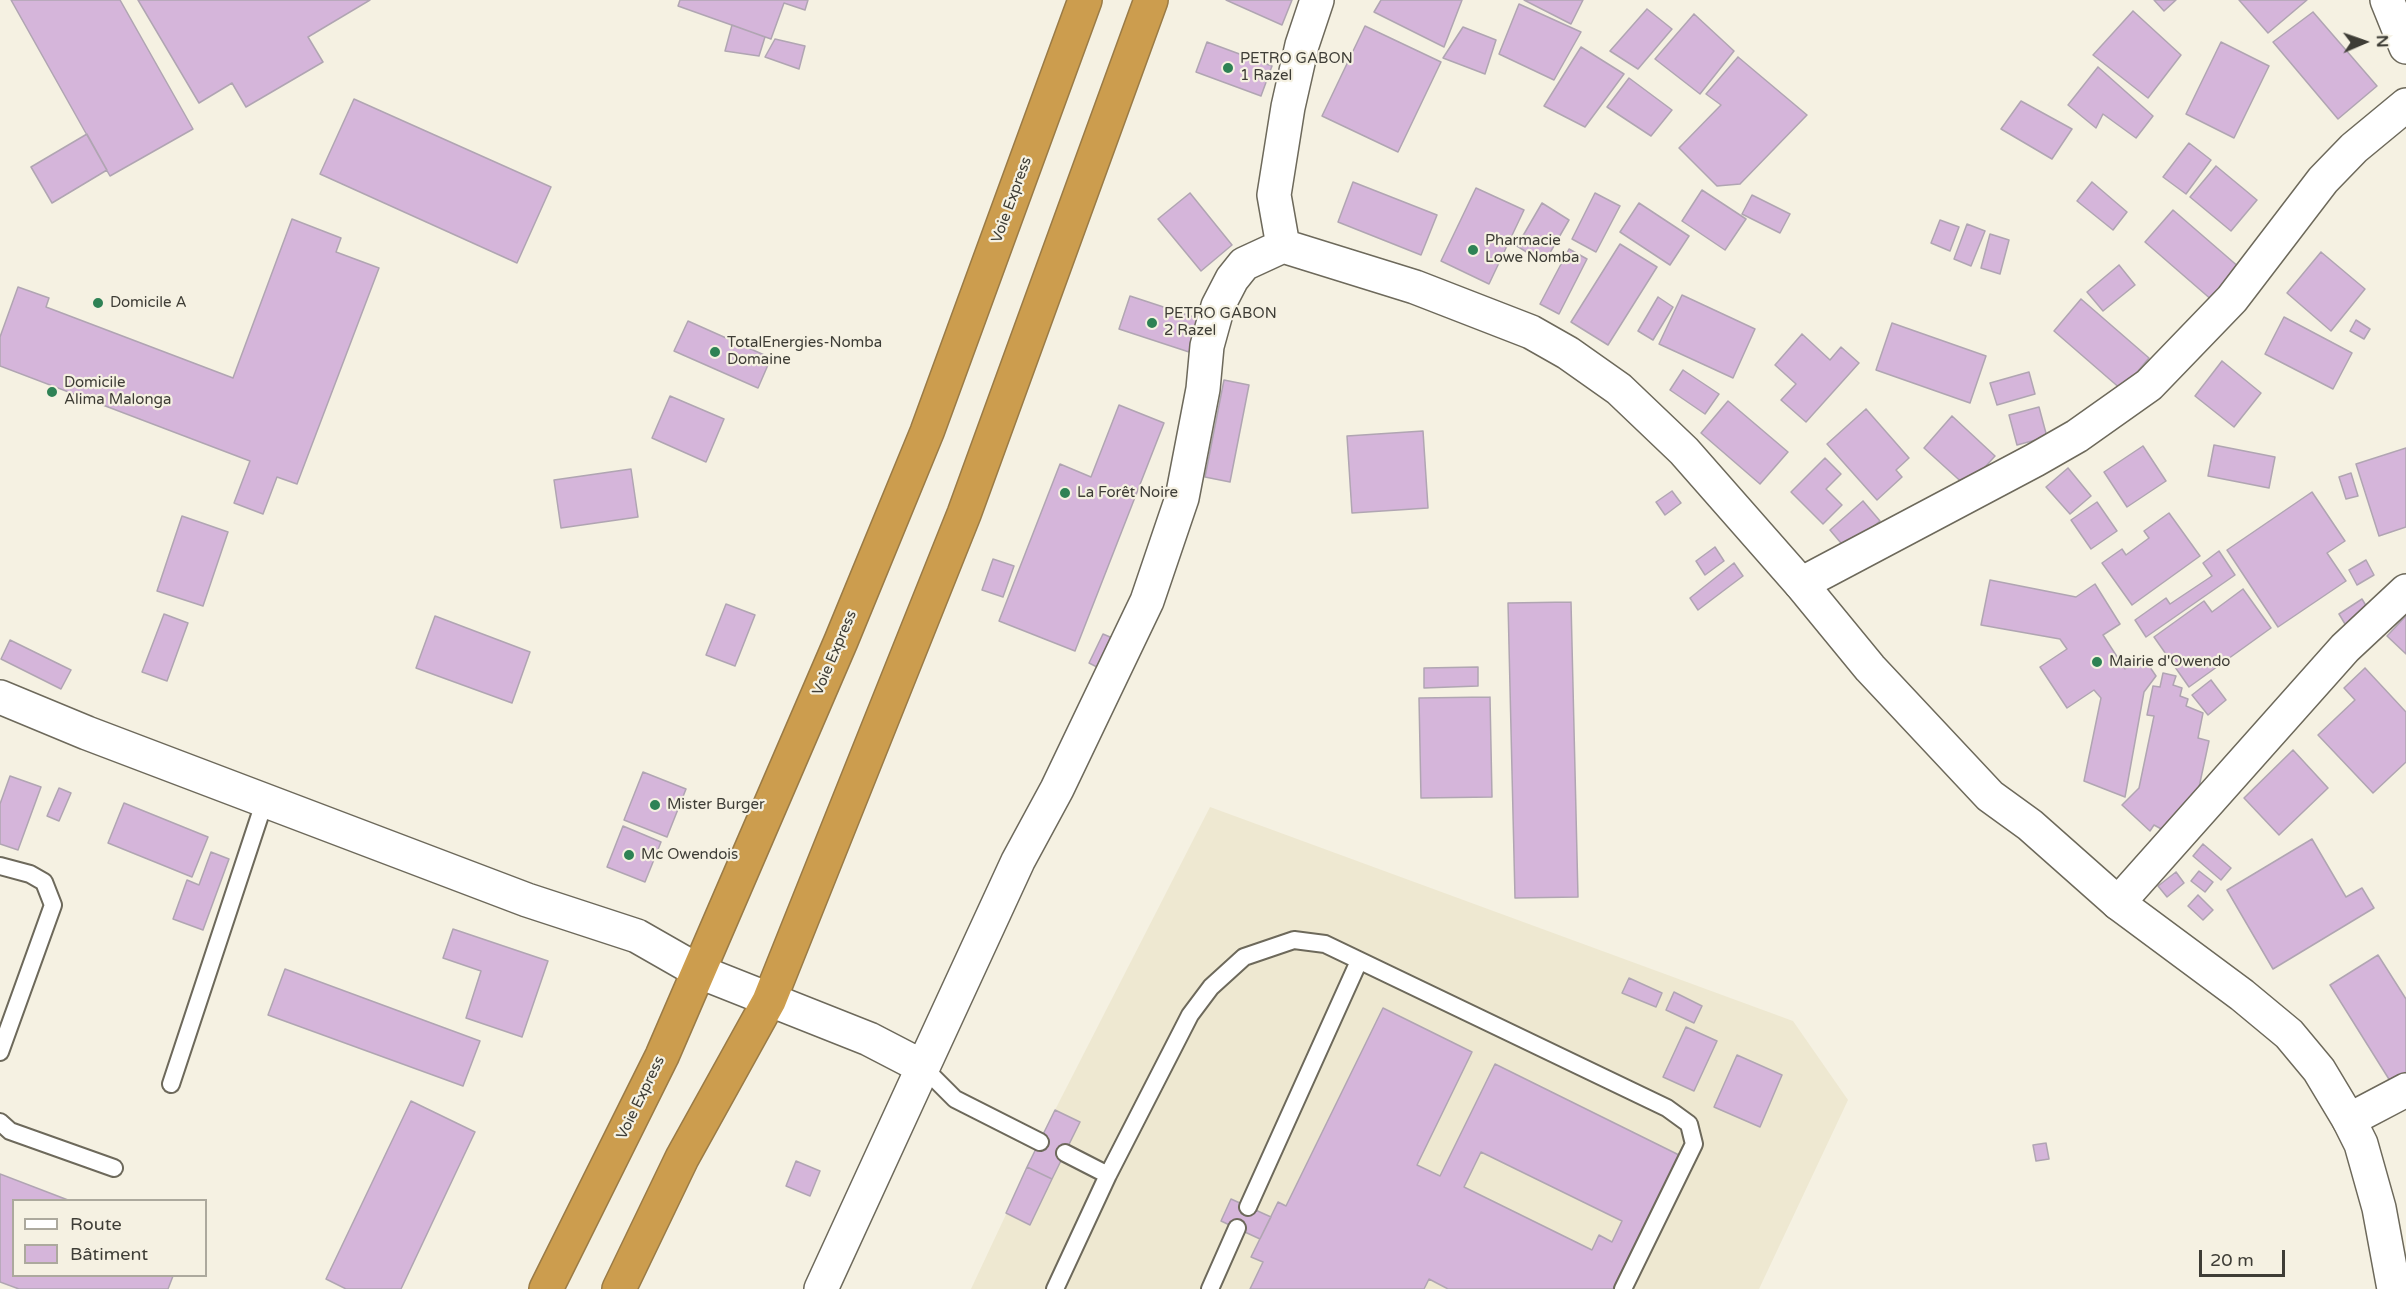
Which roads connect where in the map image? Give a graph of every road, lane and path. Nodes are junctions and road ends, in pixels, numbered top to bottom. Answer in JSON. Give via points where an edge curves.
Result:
{"nodes":[{"id":1,"x":1085,"y":0,"type":"edge"},
{"id":2,"x":1151,"y":0,"type":"edge"},
{"id":3,"x":1317,"y":0,"type":"edge"},
{"id":4,"x":2387,"y":0,"type":"edge"},
{"id":5,"x":2406,"y":47,"type":"edge"},
{"id":6,"x":2406,"y":105,"type":"edge"},
{"id":7,"x":1283,"y":246,"type":"junction"},
{"id":8,"x":1801,"y":584,"type":"junction"},
{"id":9,"x":2406,"y":591,"type":"edge"},
{"id":10,"x":0,"y":697,"type":"edge"},
{"id":11,"x":265,"y":800,"type":"junction"},
{"id":12,"x":0,"y":866,"type":"edge"},
{"id":13,"x":2118,"y":903,"type":"junction"},
{"id":14,"x":1359,"y":961,"type":"junction"},
{"id":15,"x":700,"y":972,"type":"junction"},
{"id":16,"x":769,"y":1001,"type":"junction"},
{"id":17,"x":0,"y":1052,"type":"edge"},
{"id":18,"x":923,"y":1067,"type":"junction"},
{"id":19,"x":171,"y":1084,"type":"dead end"},
{"id":20,"x":2406,"y":1090,"type":"edge"},
{"id":21,"x":2349,"y":1120,"type":"junction"},
{"id":22,"x":0,"y":1122,"type":"edge"},
{"id":23,"x":1040,"y":1142,"type":"dead end"},
{"id":24,"x":1065,"y":1153,"type":"dead end"},
{"id":25,"x":114,"y":1168,"type":"dead end"},
{"id":26,"x":1108,"y":1175,"type":"junction"},
{"id":27,"x":1248,"y":1207,"type":"dead end"},
{"id":28,"x":1238,"y":1228,"type":"dead end"},
{"id":29,"x":546,"y":1289,"type":"edge"},
{"id":30,"x":619,"y":1289,"type":"edge"},
{"id":31,"x":821,"y":1289,"type":"edge"},
{"id":32,"x":1055,"y":1289,"type":"edge"},
{"id":33,"x":1210,"y":1289,"type":"edge"},
{"id":34,"x":1623,"y":1289,"type":"edge"},
{"id":35,"x":2394,"y":1289,"type":"edge"}],
"edges":[{"from":1,"to":15,"type":"highway","name":"Voie Express","via":[[927,432]]},
{"from":2,"to":16,"type":"highway","via":[[964,514]]},
{"from":3,"to":7,"type":"street","via":[[1288,107],[1274,195]]},
{"from":4,"to":5,"type":"street"},
{"from":6,"to":8,"type":"street","via":[[2323,180],[2232,298],[2149,385],[2077,436]]},
{"from":7,"to":8,"type":"street","via":[[1472,308],[1568,352],[1619,389],[1684,451]]},
{"from":7,"to":18,"type":"street","via":[[1244,264],[1218,306],[1207,346],[1203,390],[1182,498],[1147,601],[1018,861]]},
{"from":8,"to":13,"type":"street","via":[[1870,668],[1990,796],[2030,825]]},
{"from":9,"to":13,"type":"street","via":[[2345,648]]},
{"from":10,"to":11,"type":"street"},
{"from":11,"to":15,"type":"street","via":[[527,900],[637,936]]},
{"from":11,"to":19,"type":"lane"},
{"from":12,"to":17,"type":"lane","via":[[44,882],[53,905]]},
{"from":13,"to":21,"type":"street","via":[[2289,1034],[2319,1070]]},
{"from":14,"to":26,"type":"lane","via":[[1325,944],[1294,940],[1245,957],[1211,987],[1190,1015]]},
{"from":14,"to":27,"type":"lane"},
{"from":14,"to":34,"type":"lane","via":[[1667,1108],[1689,1124],[1694,1144]]},
{"from":15,"to":16,"type":"street"},
{"from":15,"to":29,"type":"highway","name":"Voie Express"},
{"from":16,"to":18,"type":"street","via":[[869,1039]]},
{"from":16,"to":30,"type":"highway","via":[[682,1158]]},
{"from":18,"to":23,"type":"lane","via":[[955,1099]]},
{"from":18,"to":31,"type":"street"},
{"from":20,"to":21,"type":"street"},
{"from":21,"to":35,"type":"street","via":[[2371,1176]]},
{"from":22,"to":25,"type":"lane","via":[[10,1131]]},
{"from":24,"to":26,"type":"lane"},
{"from":26,"to":32,"type":"lane"},
{"from":28,"to":33,"type":"lane"}]}
